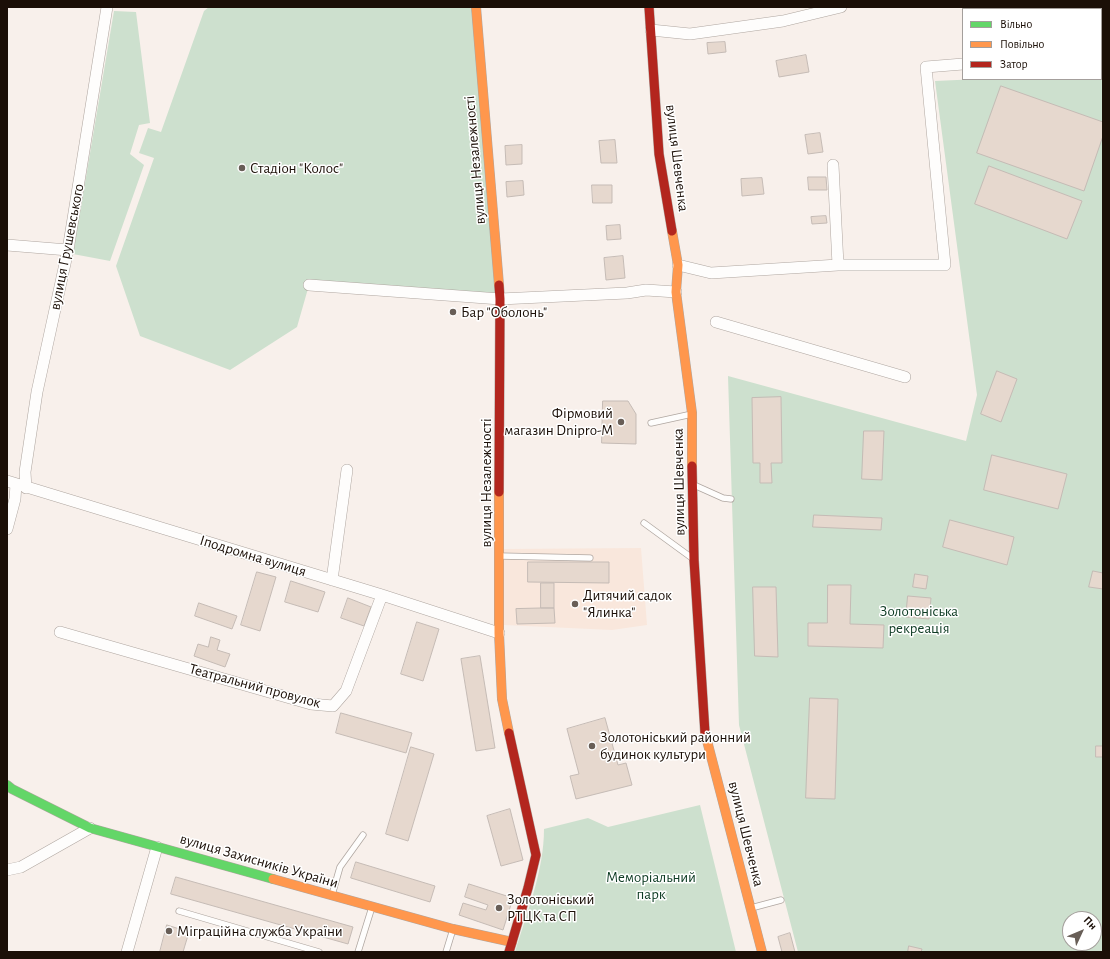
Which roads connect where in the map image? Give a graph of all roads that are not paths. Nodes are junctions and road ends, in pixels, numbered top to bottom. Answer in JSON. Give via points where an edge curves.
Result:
{"nodes":[{"id":1,"x":107,"y":7,"type":"edge"},
{"id":2,"x":476,"y":7,"type":"edge"},
{"id":3,"x":649,"y":7,"type":"edge"},
{"id":4,"x":841,"y":7,"type":"edge"},
{"id":5,"x":651,"y":30,"type":"junction"},
{"id":6,"x":962,"y":64,"type":"edge"},
{"id":7,"x":832,"y":165,"type":"dead end"},
{"id":8,"x":7,"y":245,"type":"edge"},
{"id":9,"x":68,"y":250,"type":"junction"},
{"id":10,"x":678,"y":264,"type":"junction"},
{"id":11,"x":838,"y":265,"type":"junction"},
{"id":12,"x":309,"y":285,"type":"dead end"},
{"id":13,"x":676,"y":292,"type":"junction"},
{"id":14,"x":500,"y":300,"type":"junction"},
{"id":15,"x":716,"y":322,"type":"dead end"},
{"id":16,"x":906,"y":377,"type":"dead end"},
{"id":17,"x":692,"y":413,"type":"junction"},
{"id":18,"x":651,"y":423,"type":"dead end"},
{"id":19,"x":346,"y":470,"type":"dead end"},
{"id":20,"x":16,"y":484,"type":"edge"},
{"id":21,"x":692,"y":484,"type":"junction"},
{"id":22,"x":731,"y":499,"type":"dead end"},
{"id":23,"x":644,"y":523,"type":"dead end"},
{"id":24,"x":7,"y":528,"type":"edge"},
{"id":25,"x":500,"y":556,"type":"junction"},
{"id":26,"x":590,"y":558,"type":"dead end"},
{"id":27,"x":694,"y":560,"type":"junction"},
{"id":28,"x":332,"y":580,"type":"junction"},
{"id":29,"x":382,"y":595,"type":"junction"},
{"id":30,"x":60,"y":632,"type":"dead end"},
{"id":31,"x":499,"y":633,"type":"junction"},
{"id":32,"x":9,"y":788,"type":"edge"},
{"id":33,"x":90,"y":828,"type":"junction"},
{"id":34,"x":363,"y":836,"type":"dead end"},
{"id":35,"x":157,"y":847,"type":"junction"},
{"id":36,"x":7,"y":870,"type":"edge"},
{"id":37,"x":332,"y":896,"type":"junction"},
{"id":38,"x":781,"y":900,"type":"dead end"},
{"id":39,"x":372,"y":907,"type":"junction"},
{"id":40,"x":750,"y":908,"type":"junction"},
{"id":41,"x":179,"y":911,"type":"dead end"},
{"id":42,"x":453,"y":929,"type":"junction"},
{"id":43,"x":512,"y":942,"type":"junction"},
{"id":44,"x":127,"y":952,"type":"edge"},
{"id":45,"x":319,"y":952,"type":"edge"},
{"id":46,"x":358,"y":952,"type":"edge"},
{"id":47,"x":446,"y":952,"type":"edge"},
{"id":48,"x":509,"y":952,"type":"edge"},
{"id":49,"x":762,"y":952,"type":"edge"}],
"edges":[{"from":1,"to":9,"type":"street","name":"вулиця Грушевського"},
{"from":2,"to":14,"type":"street","name":"вулиця Незалежності"},
{"from":3,"to":5,"type":"street","name":"вулиця Шевченка"},
{"from":4,"to":5,"type":"street","via":[[783,21],[690,34]]},
{"from":5,"to":10,"type":"street","name":"вулиця Шевченка","via":[[659,154]]},
{"from":6,"to":11,"type":"street","via":[[926,67],[945,265]]},
{"from":7,"to":11,"type":"street"},
{"from":8,"to":9,"type":"street"},
{"from":9,"to":20,"type":"street","name":"вулиця Грушевського","via":[[37,392],[25,472]]},
{"from":10,"to":11,"type":"street","via":[[711,274]]},
{"from":10,"to":13,"type":"street","name":"вулиця Шевченка"},
{"from":12,"to":14,"type":"street"},
{"from":13,"to":14,"type":"street","via":[[646,290]]},
{"from":13,"to":17,"type":"street","name":"вулиця Шевченка"},
{"from":14,"to":25,"type":"street","name":"вулиця Незалежності"},
{"from":15,"to":16,"type":"street"},
{"from":17,"to":18,"type":"lane"},
{"from":17,"to":21,"type":"street","name":"вулиця Шевченка"},
{"from":19,"to":28,"type":"street"},
{"from":20,"to":24,"type":"street","name":"вулиця Грушевського","via":[[15,499]]},
{"from":20,"to":28,"type":"street","name":"Іподромна вулиця"},
{"from":21,"to":22,"type":"lane"},
{"from":21,"to":27,"type":"street","name":"вулиця Шевченка"},
{"from":23,"to":27,"type":"lane"},
{"from":25,"to":26,"type":"lane"},
{"from":25,"to":31,"type":"street","name":"вулиця Незалежності"},
{"from":27,"to":40,"type":"street","name":"вулиця Шевченка","via":[[705,732]]},
{"from":28,"to":29,"type":"street","name":"Іподромна вулиця"},
{"from":29,"to":30,"type":"street","name":"Театральний провулок","via":[[346,691],[333,706],[311,704]]},
{"from":29,"to":31,"type":"street","name":"Іподромна вулиця"},
{"from":31,"to":43,"type":"street","name":"вулиця Незалежності","via":[[502,699],[536,855]]},
{"from":32,"to":33,"type":"street","name":"вулиця Захисників України"},
{"from":33,"to":35,"type":"street","name":"вулиця Захисників України"},
{"from":33,"to":36,"type":"street","via":[[21,867]]},
{"from":34,"to":37,"type":"lane","via":[[340,867]]},
{"from":35,"to":37,"type":"street","name":"вулиця Захисників України"},
{"from":35,"to":44,"type":"street"},
{"from":37,"to":39,"type":"street","name":"вулиця Захисників України"},
{"from":38,"to":40,"type":"lane"},
{"from":39,"to":42,"type":"street","name":"вулиця Захисників України"},
{"from":39,"to":46,"type":"lane"},
{"from":40,"to":49,"type":"street","name":"вулиця Шевченка"},
{"from":41,"to":45,"type":"lane"},
{"from":42,"to":43,"type":"street","name":"вулиця Захисників України"},
{"from":42,"to":47,"type":"lane"},
{"from":43,"to":48,"type":"street","name":"вулиця Незалежності"}]}
